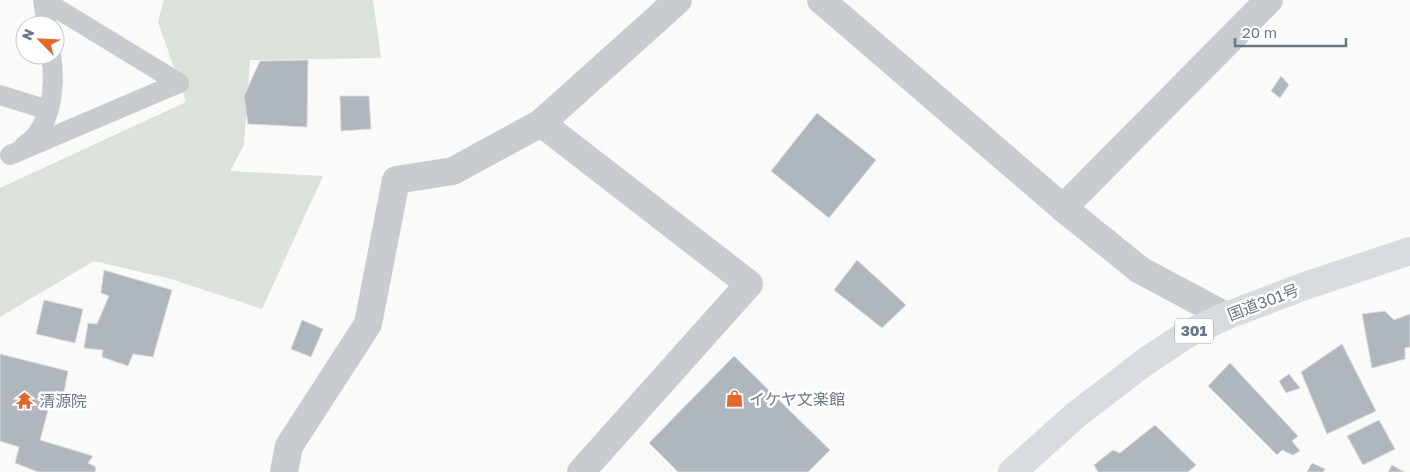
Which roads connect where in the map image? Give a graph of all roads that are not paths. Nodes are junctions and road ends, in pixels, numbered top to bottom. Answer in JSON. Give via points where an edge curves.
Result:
{"nodes":[{"id":1,"x":678,"y":0,"type":"edge"},
{"id":2,"x":821,"y":0,"type":"edge"},
{"id":3,"x":1270,"y":0,"type":"edge"},
{"id":4,"x":45,"y":15,"type":"edge"},
{"id":5,"x":52,"y":65,"type":"edge"},
{"id":6,"x":0,"y":95,"type":"edge"},
{"id":7,"x":48,"y":110,"type":"junction"},
{"id":8,"x":541,"y":122,"type":"junction"},
{"id":9,"x":5,"y":158,"type":"edge"},
{"id":10,"x":1063,"y":208,"type":"junction"},
{"id":11,"x":1410,"y":251,"type":"edge"},
{"id":12,"x":1226,"y":316,"type":"junction"},
{"id":13,"x":284,"y":472,"type":"edge"},
{"id":14,"x":581,"y":472,"type":"edge"},
{"id":15,"x":1012,"y":472,"type":"edge"}],
"edges":[{"from":1,"to":8,"type":"street"},
{"from":2,"to":10,"type":"street"},
{"from":3,"to":10,"type":"street"},
{"from":4,"to":9,"type":"lane","via":[[43,0],[179,83]]},
{"from":5,"to":7,"type":"lane","via":[[53,95]]},
{"from":6,"to":7,"type":"lane"},
{"from":7,"to":9,"type":"lane","via":[[44,124],[30,142]]},
{"from":8,"to":13,"type":"street","via":[[453,171],[396,180],[368,324],[289,446]]},
{"from":8,"to":14,"type":"street","via":[[749,284]]},
{"from":10,"to":12,"type":"street","via":[[1140,270]]},
{"from":11,"to":12,"type":"highway","name":"国道301号","number":"301"},
{"from":12,"to":15,"type":"highway","name":"国道301号","number":"301","via":[[1187,334],[1145,362],[1077,414]]}]}
